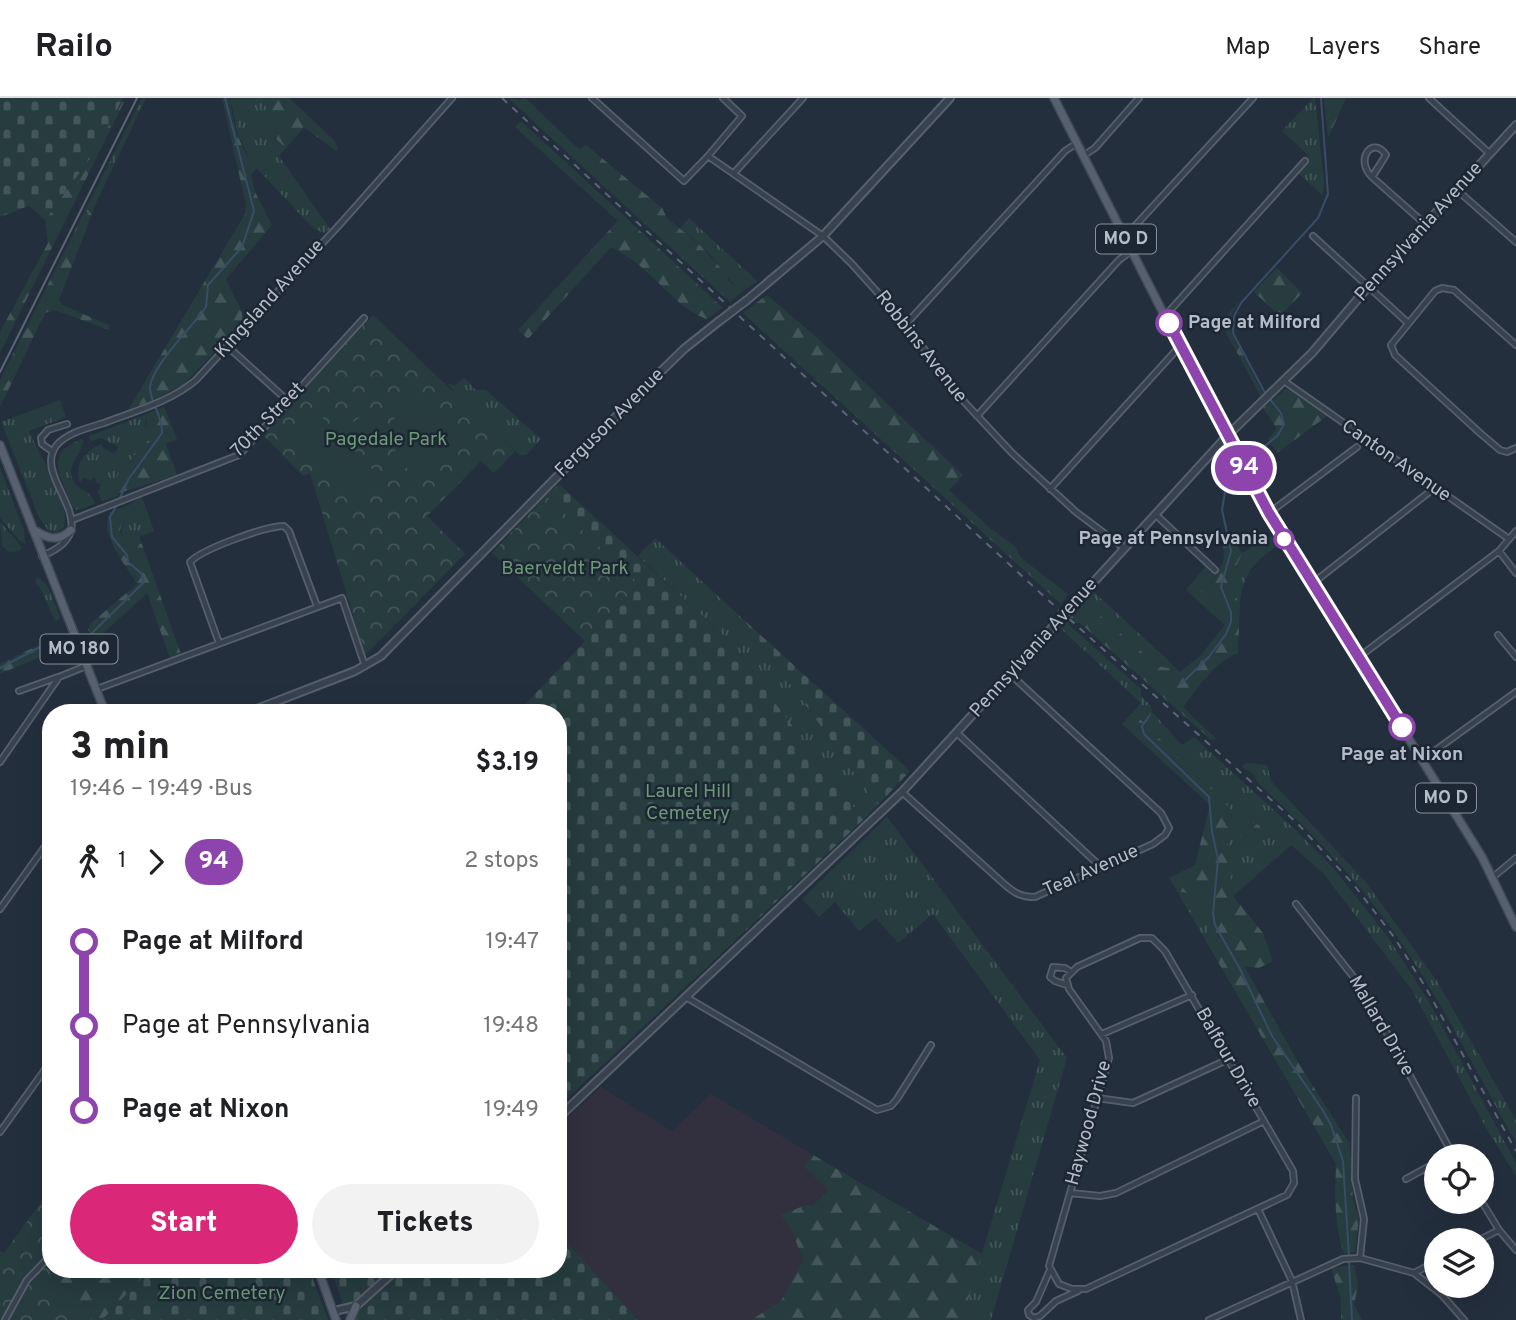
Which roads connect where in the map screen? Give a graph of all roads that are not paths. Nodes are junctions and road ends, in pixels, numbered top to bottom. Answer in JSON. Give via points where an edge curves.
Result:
{"nodes":[{"id":1,"x":452,"y":98,"type":"edge"},
{"id":2,"x":592,"y":98,"type":"edge"},
{"id":3,"x":723,"y":98,"type":"edge"},
{"id":4,"x":803,"y":98,"type":"edge"},
{"id":5,"x":950,"y":98,"type":"edge"},
{"id":6,"x":1054,"y":98,"type":"edge"},
{"id":7,"x":1139,"y":98,"type":"edge"},
{"id":8,"x":1253,"y":98,"type":"edge"},
{"id":9,"x":1429,"y":98,"type":"edge"},
{"id":10,"x":1516,"y":125,"type":"edge"},
{"id":11,"x":1077,"y":143,"type":"junction"},
{"id":12,"x":1490,"y":154,"type":"junction"},
{"id":13,"x":708,"y":156,"type":"junction"},
{"id":14,"x":1083,"y":156,"type":"junction"},
{"id":15,"x":1305,"y":161,"type":"dead end"},
{"id":16,"x":734,"y":173,"type":"junction"},
{"id":17,"x":1372,"y":177,"type":"junction"},
{"id":18,"x":1457,"y":190,"type":"junction"},
{"id":19,"x":1425,"y":224,"type":"junction"},
{"id":20,"x":1123,"y":234,"type":"junction"},
{"id":21,"x":823,"y":236,"type":"junction"},
{"id":22,"x":1313,"y":236,"type":"dead end"},
{"id":23,"x":1516,"y":242,"type":"edge"},
{"id":24,"x":1131,"y":250,"type":"junction"},
{"id":25,"x":1368,"y":287,"type":"junction"},
{"id":26,"x":1165,"y":316,"type":"junction"},
{"id":27,"x":365,"y":318,"type":"dead end"},
{"id":28,"x":1407,"y":322,"type":"junction"},
{"id":29,"x":906,"y":324,"type":"junction"},
{"id":30,"x":1180,"y":345,"type":"junction"},
{"id":31,"x":1516,"y":345,"type":"edge"},
{"id":32,"x":227,"y":346,"type":"junction"},
{"id":33,"x":1284,"y":382,"type":"junction"},
{"id":34,"x":288,"y":401,"type":"junction"},
{"id":35,"x":977,"y":416,"type":"junction"},
{"id":36,"x":67,"y":424,"type":"dead end"},
{"id":37,"x":1227,"y":436,"type":"junction"},
{"id":38,"x":0,"y":445,"type":"edge"},
{"id":39,"x":1357,"y":447,"type":"dead end"},
{"id":40,"x":1516,"y":448,"type":"edge"},
{"id":41,"x":53,"y":452,"type":"junction"},
{"id":42,"x":1050,"y":489,"type":"junction"},
{"id":43,"x":1428,"y":493,"type":"dead end"},
{"id":44,"x":1269,"y":513,"type":"junction"},
{"id":45,"x":1155,"y":514,"type":"junction"},
{"id":46,"x":72,"y":520,"type":"junction"},
{"id":47,"x":33,"y":530,"type":"junction"},
{"id":48,"x":71,"y":530,"type":"junction"},
{"id":49,"x":1516,"y":531,"type":"edge"},
{"id":50,"x":1509,"y":539,"type":"junction"},
{"id":51,"x":1124,"y":548,"type":"junction"},
{"id":52,"x":1499,"y":551,"type":"junction"},
{"id":53,"x":42,"y":556,"type":"junction"},
{"id":54,"x":1215,"y":570,"type":"dead end"},
{"id":55,"x":1516,"y":573,"type":"edge"},
{"id":56,"x":1312,"y":583,"type":"junction"},
{"id":57,"x":317,"y":606,"type":"junction"},
{"id":58,"x":1498,"y":635,"type":"dead end"},
{"id":59,"x":219,"y":643,"type":"junction"},
{"id":60,"x":1358,"y":657,"type":"junction"},
{"id":61,"x":1516,"y":657,"type":"edge"},
{"id":62,"x":86,"y":666,"type":"junction"},
{"id":63,"x":365,"y":667,"type":"junction"},
{"id":64,"x":1010,"y":674,"type":"junction"},
{"id":65,"x":59,"y":677,"type":"junction"},
{"id":66,"x":96,"y":690,"type":"junction"},
{"id":67,"x":19,"y":691,"type":"dead end"},
{"id":68,"x":1516,"y":692,"type":"edge"},
{"id":69,"x":102,"y":704,"type":"edge"},
{"id":70,"x":270,"y":704,"type":"edge"},
{"id":71,"x":957,"y":733,"type":"junction"},
{"id":72,"x":1422,"y":760,"type":"junction"},
{"id":73,"x":0,"y":762,"type":"edge"},
{"id":74,"x":902,"y":792,"type":"junction"},
{"id":75,"x":42,"y":851,"type":"edge"},
{"id":76,"x":1516,"y":858,"type":"edge"},
{"id":77,"x":1101,"y":867,"type":"junction"},
{"id":78,"x":1493,"y":877,"type":"junction"},
{"id":79,"x":1296,"y":904,"type":"dead end"},
{"id":80,"x":0,"y":909,"type":"edge"},
{"id":81,"x":1516,"y":927,"type":"edge"},
{"id":82,"x":1071,"y":972,"type":"junction"},
{"id":83,"x":1067,"y":985,"type":"junction"},
{"id":84,"x":1192,"y":995,"type":"junction"},
{"id":85,"x":686,"y":997,"type":"junction"},
{"id":86,"x":1102,"y":1034,"type":"junction"},
{"id":87,"x":931,"y":1045,"type":"dead end"},
{"id":88,"x":1229,"y":1059,"type":"junction"},
{"id":89,"x":42,"y":1073,"type":"edge"},
{"id":90,"x":1097,"y":1098,"type":"junction"},
{"id":91,"x":1356,"y":1098,"type":"dead end"},
{"id":92,"x":567,"y":1109,"type":"edge"},
{"id":93,"x":1264,"y":1121,"type":"junction"},
{"id":94,"x":0,"y":1131,"type":"edge"},
{"id":95,"x":1445,"y":1144,"type":"edge"},
{"id":96,"x":1424,"y":1169,"type":"edge"},
{"id":97,"x":1406,"y":1179,"type":"dead end"},
{"id":98,"x":1070,"y":1192,"type":"junction"},
{"id":99,"x":1258,"y":1209,"type":"junction"},
{"id":100,"x":1489,"y":1214,"type":"edge"},
{"id":101,"x":1499,"y":1230,"type":"junction"},
{"id":102,"x":1494,"y":1232,"type":"edge"},
{"id":103,"x":1516,"y":1250,"type":"edge"},
{"id":104,"x":1360,"y":1258,"type":"junction"},
{"id":105,"x":42,"y":1264,"type":"edge"},
{"id":106,"x":1424,"y":1268,"type":"edge"},
{"id":107,"x":1051,"y":1269,"type":"junction"},
{"id":108,"x":1414,"y":1273,"type":"junction"},
{"id":109,"x":321,"y":1278,"type":"edge"},
{"id":110,"x":387,"y":1278,"type":"edge"},
{"id":111,"x":1292,"y":1281,"type":"junction"},
{"id":112,"x":1081,"y":1289,"type":"junction"},
{"id":113,"x":356,"y":1306,"type":"junction"},
{"id":114,"x":335,"y":1316,"type":"edge"},
{"id":115,"x":5,"y":1320,"type":"edge"},
{"id":116,"x":350,"y":1320,"type":"edge"},
{"id":117,"x":1209,"y":1320,"type":"edge"},
{"id":118,"x":1301,"y":1320,"type":"edge"},
{"id":119,"x":1464,"y":1320,"type":"edge"}],
"edges":[{"from":1,"to":32,"type":"street","name":"Kingsland Avenue"},
{"from":2,"to":13,"type":"street","via":[[684,181]]},
{"from":3,"to":13,"type":"street","via":[[742,116]]},
{"from":4,"to":16,"type":"street"},
{"from":5,"to":21,"type":"street","name":"Ferguson Avenue"},
{"from":6,"to":11,"type":"main road","number":"MO D"},
{"from":7,"to":14,"type":"street"},
{"from":8,"to":20,"type":"street","via":[[1134,228]]},
{"from":9,"to":12,"type":"street"},
{"from":10,"to":12,"type":"street","name":"Pennsylvania Avenue"},
{"from":11,"to":14,"type":"main road","number":"MO D"},
{"from":11,"to":29,"type":"street"},
{"from":12,"to":18,"type":"street","name":"Pennsylvania Avenue"},
{"from":13,"to":16,"type":"street","name":"Robbins Avenue"},
{"from":14,"to":20,"type":"main road","number":"MO D"},
{"from":15,"to":26,"type":"street"},
{"from":16,"to":21,"type":"street","name":"Robbins Avenue"},
{"from":17,"to":17,"type":"street","via":[[1363,158],[1376,147],[1386,155]]},
{"from":17,"to":19,"type":"street"},
{"from":18,"to":19,"type":"street","name":"Pennsylvania Avenue"},
{"from":18,"to":23,"type":"street"},
{"from":19,"to":25,"type":"street","name":"Pennsylvania Avenue"},
{"from":20,"to":24,"type":"main road","number":"MO D"},
{"from":21,"to":29,"type":"street","name":"Robbins Avenue"},
{"from":21,"to":63,"type":"street","name":"Ferguson Avenue","bridge":true,"via":[[684,348],[381,656]]},
{"from":22,"to":25,"type":"street"},
{"from":24,"to":26,"type":"main road","number":"MO D"},
{"from":24,"to":35,"type":"street"},
{"from":25,"to":28,"type":"street"},
{"from":25,"to":33,"type":"street","name":"Pennsylvania Avenue"},
{"from":26,"to":30,"type":"main road","number":"MO D"},
{"from":27,"to":34,"type":"street","name":"70th Street"},
{"from":28,"to":31,"type":"street","via":[[1435,291],[1450,288]]},
{"from":28,"to":40,"type":"street","via":[[1391,345],[1395,355],[1500,450]]},
{"from":29,"to":35,"type":"street","name":"Robbins Avenue"},
{"from":30,"to":37,"type":"main road","number":"MO D"},
{"from":30,"to":42,"type":"street"},
{"from":32,"to":34,"type":"street"},
{"from":32,"to":41,"type":"street","name":"Kingsland Avenue","via":[[185,388],[68,436]]},
{"from":33,"to":37,"type":"street","name":"Pennsylvania Avenue"},
{"from":33,"to":50,"type":"street","name":"Canton Avenue"},
{"from":34,"to":46,"type":"street","name":"70th Street","via":[[235,458]]},
{"from":35,"to":42,"type":"street","name":"Robbins Avenue"},
{"from":36,"to":41,"type":"street","via":[[48,430],[41,438],[41,444]]},
{"from":37,"to":44,"type":"main road","number":"MO D"},
{"from":37,"to":45,"type":"street","name":"Pennsylvania Avenue"},
{"from":38,"to":47,"type":"main road","number":"MO 180"},
{"from":39,"to":44,"type":"street"},
{"from":41,"to":46,"type":"street","via":[[52,468]]},
{"from":42,"to":51,"type":"street","name":"Robbins Avenue"},
{"from":43,"to":56,"type":"street"},
{"from":44,"to":56,"type":"main road","number":"MO D"},
{"from":45,"to":51,"type":"street","name":"Pennsylvania Avenue"},
{"from":45,"to":54,"type":"street"},
{"from":46,"to":48,"type":"street"},
{"from":47,"to":48,"type":"main road","via":[[54,538]]},
{"from":47,"to":53,"type":"main road","number":"MO 180"},
{"from":48,"to":53,"type":"street","via":[[62,545]]},
{"from":49,"to":50,"type":"street"},
{"from":50,"to":52,"type":"street"},
{"from":51,"to":64,"type":"street","name":"Pennsylvania Avenue"},
{"from":52,"to":55,"type":"street"},
{"from":52,"to":60,"type":"street"},
{"from":53,"to":62,"type":"main road","number":"MO 180"},
{"from":56,"to":60,"type":"main road","number":"MO D"},
{"from":57,"to":59,"type":"street"},
{"from":57,"to":59,"type":"street","via":[[285,526],[234,540],[190,562]]},
{"from":57,"to":63,"type":"street","via":[[342,598]]},
{"from":58,"to":61,"type":"street"},
{"from":59,"to":66,"type":"street"},
{"from":60,"to":72,"type":"main road","number":"MO D"},
{"from":62,"to":65,"type":"street"},
{"from":62,"to":66,"type":"main road","number":"MO 180"},
{"from":63,"to":70,"type":"street","name":"Ferguson Avenue"},
{"from":64,"to":71,"type":"street","name":"Pennsylvania Avenue"},
{"from":64,"to":77,"type":"street","name":"Teal Avenue","via":[[1161,813],[1169,828],[1153,844]]},
{"from":65,"to":67,"type":"street"},
{"from":65,"to":73,"type":"street"},
{"from":66,"to":69,"type":"main road","number":"MO 180"},
{"from":68,"to":72,"type":"street"},
{"from":71,"to":74,"type":"street","name":"Pennsylvania Avenue"},
{"from":71,"to":77,"type":"street"},
{"from":72,"to":78,"type":"main road","number":"MO D"},
{"from":74,"to":77,"type":"street","name":"Teal Avenue","via":[[1008,888],[1024,897],[1035,897]]},
{"from":74,"to":85,"type":"street","name":"Pennsylvania Avenue"},
{"from":75,"to":80,"type":"street"},
{"from":76,"to":78,"type":"street"},
{"from":78,"to":81,"type":"main road","number":"MO D"},
{"from":79,"to":95,"type":"street","name":"Mallard Drive","via":[[1363,989]]},
{"from":82,"to":83,"type":"street","name":"Haywood Drive"},
{"from":82,"to":83,"type":"street","name":"Haywood Drive","via":[[1058,967],[1050,971],[1050,977]]},
{"from":82,"to":84,"type":"street","name":"Balfour Drive","via":[[1140,938],[1152,937]]},
{"from":83,"to":86,"type":"street","name":"Haywood Drive"},
{"from":84,"to":86,"type":"street"},
{"from":84,"to":88,"type":"street","name":"Balfour Drive"},
{"from":85,"to":87,"type":"street","via":[[877,1110],[891,1106]]},
{"from":85,"to":92,"type":"street","name":"Pennsylvania Avenue"},
{"from":86,"to":90,"type":"street","name":"Haywood Drive","via":[[1109,1058]]},
{"from":88,"to":90,"type":"street","via":[[1133,1103]]},
{"from":88,"to":93,"type":"street","name":"Balfour Drive"},
{"from":89,"to":94,"type":"street"},
{"from":90,"to":98,"type":"street","name":"Haywood Drive"},
{"from":91,"to":104,"type":"street","via":[[1355,1179],[1364,1219]]},
{"from":93,"to":98,"type":"street","via":[[1116,1193]]},
{"from":93,"to":99,"type":"street","name":"Balfour Drive","via":[[1293,1171],[1294,1183],[1287,1195]]},
{"from":96,"to":97,"type":"street"},
{"from":98,"to":107,"type":"street","name":"Haywood Drive"},
{"from":99,"to":111,"type":"street"},
{"from":99,"to":112,"type":"street"},
{"from":100,"to":101,"type":"street"},
{"from":101,"to":102,"type":"street"},
{"from":101,"to":103,"type":"street"},
{"from":104,"to":108,"type":"street"},
{"from":104,"to":111,"type":"street","via":[[1343,1259]]},
{"from":105,"to":115,"type":"street","via":[[27,1280]]},
{"from":106,"to":108,"type":"street"},
{"from":107,"to":112,"type":"street","via":[[1059,1284]]},
{"from":107,"to":112,"type":"street","name":"Haywood Drive","via":[[1029,1315],[1040,1317],[1050,1305]]},
{"from":108,"to":119,"type":"street"},
{"from":109,"to":114,"type":"main road"},
{"from":110,"to":113,"type":"street"},
{"from":111,"to":117,"type":"street"},
{"from":111,"to":118,"type":"street"},
{"from":113,"to":114,"type":"street"},
{"from":113,"to":116,"type":"main road"}]}
